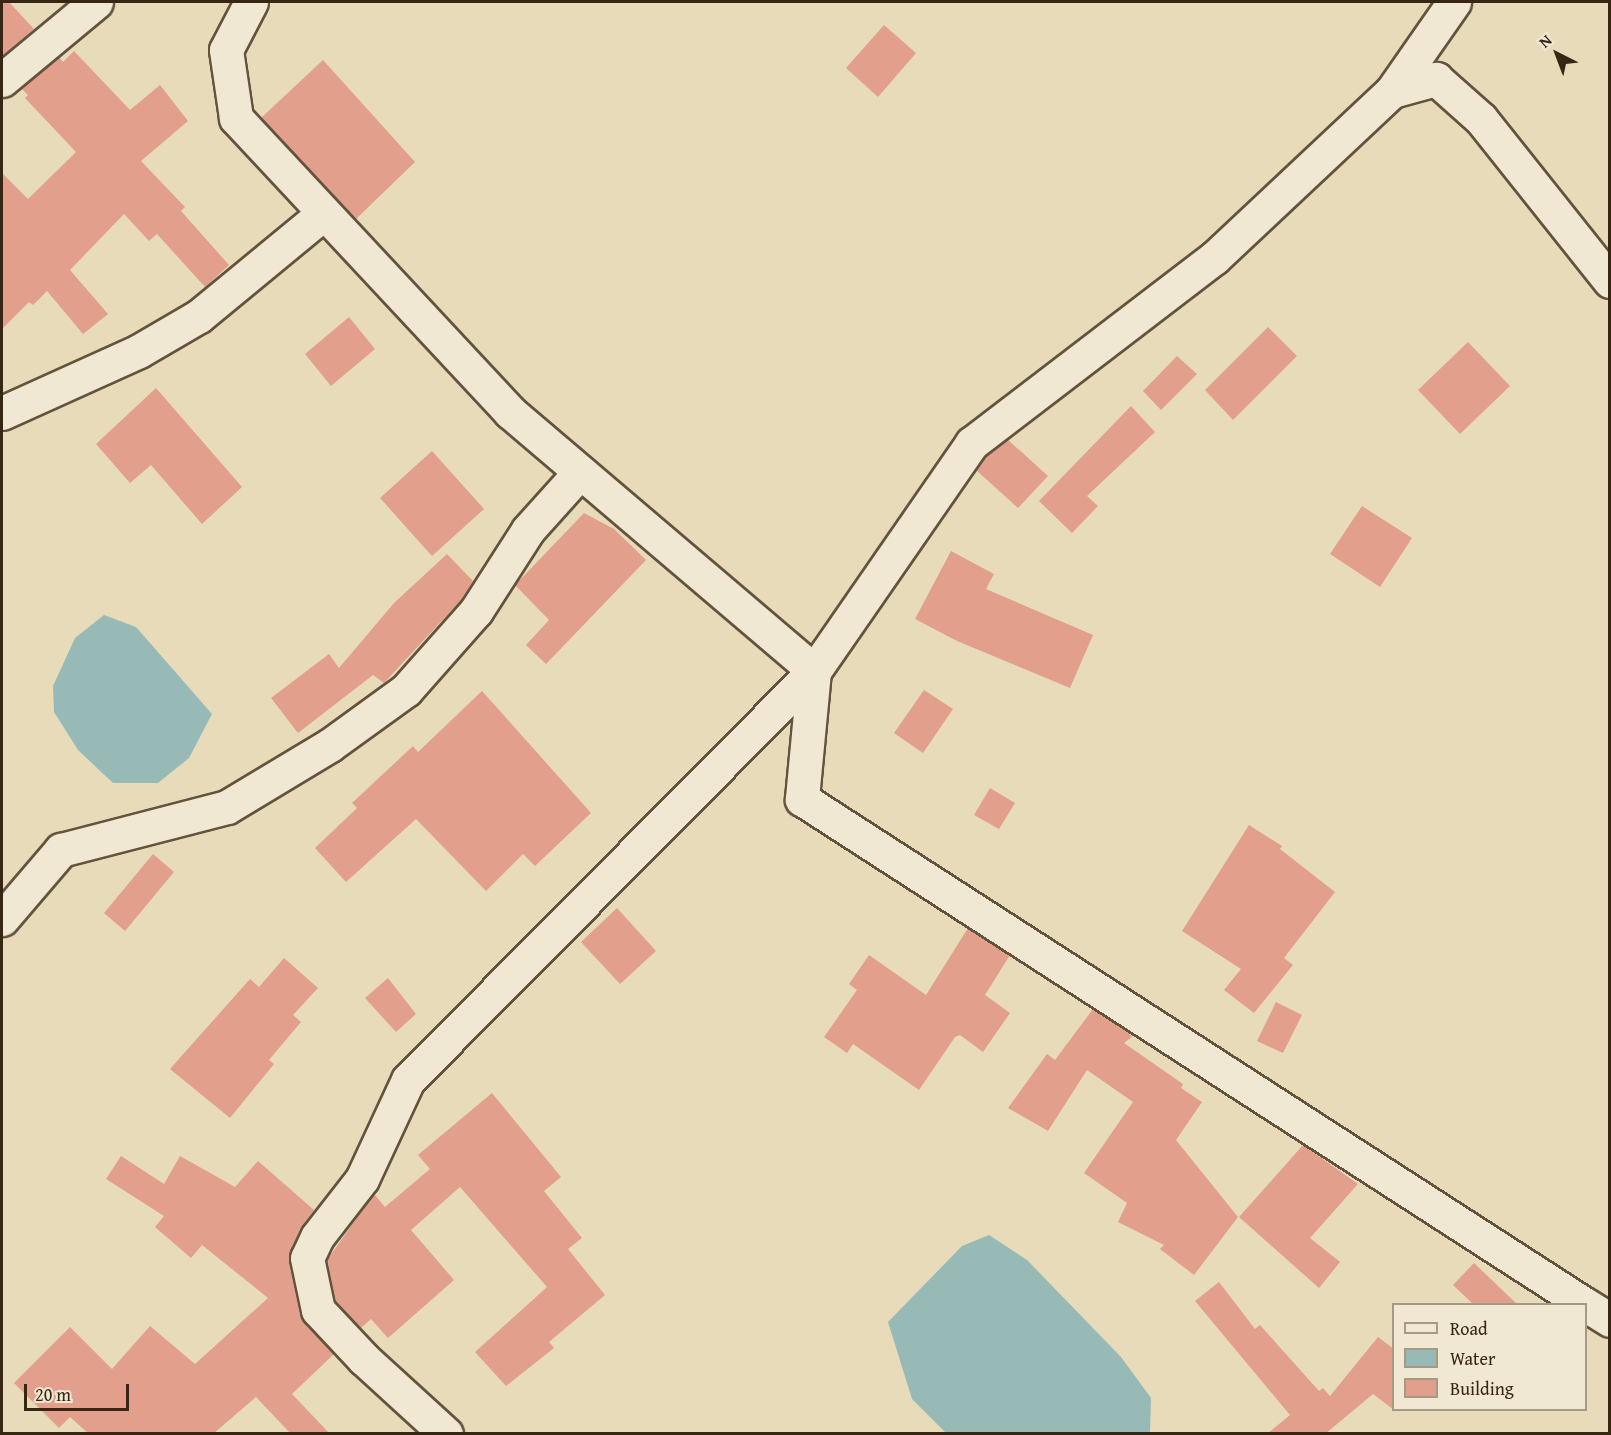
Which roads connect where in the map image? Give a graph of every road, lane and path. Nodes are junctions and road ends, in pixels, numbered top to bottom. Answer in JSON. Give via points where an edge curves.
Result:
{"nodes":[{"id":1,"x":251,"y":2,"type":"edge"},
{"id":2,"x":1454,"y":2,"type":"edge"},
{"id":3,"x":82,"y":6,"type":"edge"},
{"id":4,"x":2,"y":80,"type":"edge"},
{"id":5,"x":1392,"y":91,"type":"junction"},
{"id":6,"x":324,"y":213,"type":"junction"},
{"id":7,"x":1610,"y":281,"type":"edge"},
{"id":8,"x":2,"y":413,"type":"edge"},
{"id":9,"x":580,"y":472,"type":"junction"},
{"id":10,"x":814,"y":671,"type":"junction"},
{"id":11,"x":2,"y":920,"type":"edge"},
{"id":12,"x":1582,"y":1303,"type":"edge"},
{"id":13,"x":1587,"y":1306,"type":"edge"},
{"id":14,"x":1610,"y":1320,"type":"edge"},
{"id":15,"x":446,"y":1434,"type":"edge"}],
"edges":[{"from":1,"to":6,"type":"street","via":[[226,50],[236,118]]},
{"from":2,"to":5,"type":"street"},
{"from":3,"to":4,"type":"street"},
{"from":5,"to":7,"type":"street","via":[[1436,79],[1481,119]]},
{"from":5,"to":10,"type":"street","via":[[1214,258],[972,443]]},
{"from":6,"to":8,"type":"street","via":[[199,316],[139,351]]},
{"from":6,"to":9,"type":"street","via":[[510,412]]},
{"from":9,"to":10,"type":"street"},
{"from":9,"to":11,"type":"street","via":[[528,530],[476,611],[406,690],[330,744],[227,807],[61,850]]},
{"from":10,"to":12,"type":"street","via":[[802,798]]},
{"from":10,"to":15,"type":"street","via":[[408,1080],[362,1179],[317,1237],[307,1258],[318,1310],[364,1359]]},
{"from":13,"to":14,"type":"street"}]}
